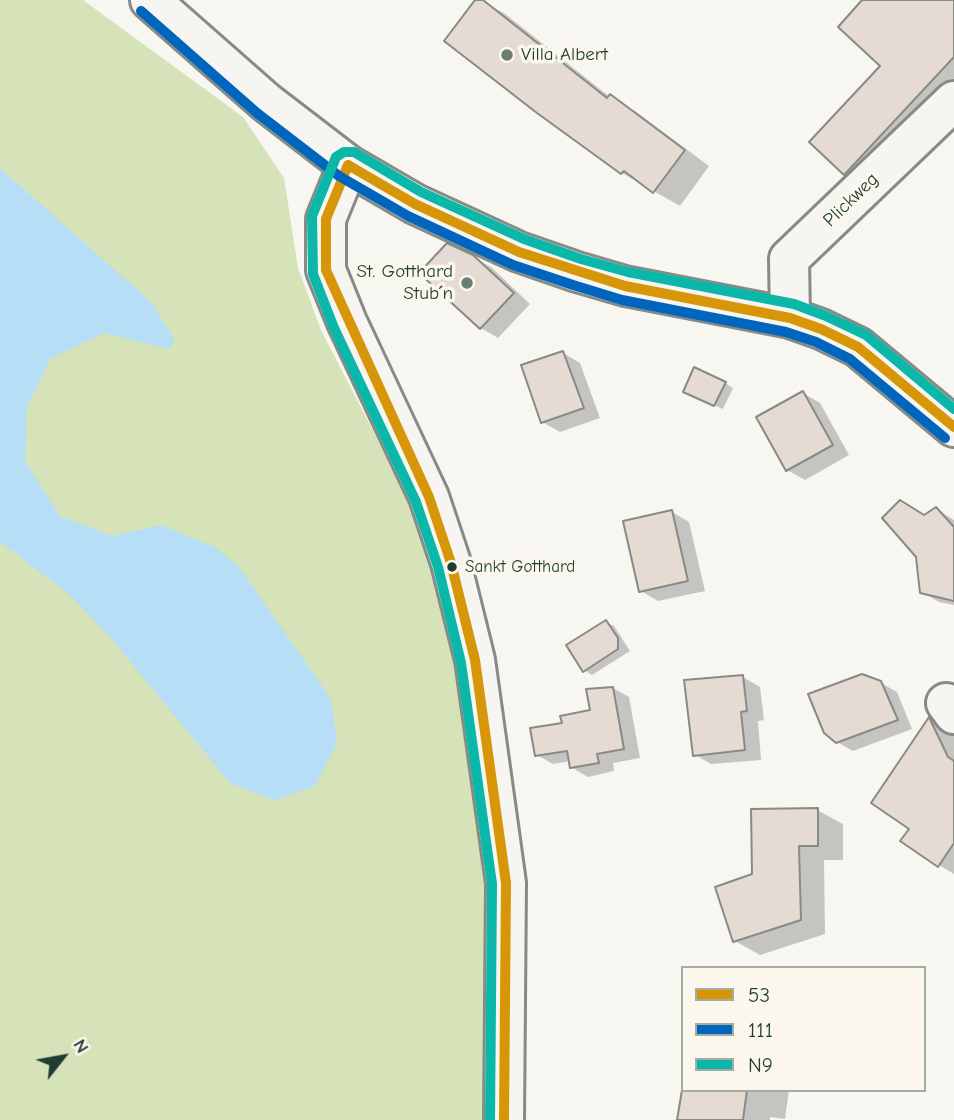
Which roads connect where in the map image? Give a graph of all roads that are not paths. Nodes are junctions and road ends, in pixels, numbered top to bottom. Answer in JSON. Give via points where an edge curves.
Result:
{"nodes":[{"id":1,"x":149,"y":0,"type":"edge"},
{"id":2,"x":954,"y":101,"type":"edge"},
{"id":3,"x":348,"y":165,"type":"junction"},
{"id":4,"x":790,"y":318,"type":"junction"},
{"id":5,"x":954,"y":427,"type":"edge"},
{"id":6,"x":504,"y":1120,"type":"edge"}],
"edges":[{"from":1,"to":3,"type":"street","via":[[266,102]]},
{"from":2,"to":4,"type":"street","name":"Plickweg","via":[[789,259]]},
{"from":3,"to":4,"type":"street","via":[[415,204],[519,252],[625,286]]},
{"from":3,"to":6,"type":"street","via":[[326,219],[326,270],[429,497],[475,660],[506,883]]},
{"from":4,"to":5,"type":"street","via":[[858,347]]}]}
